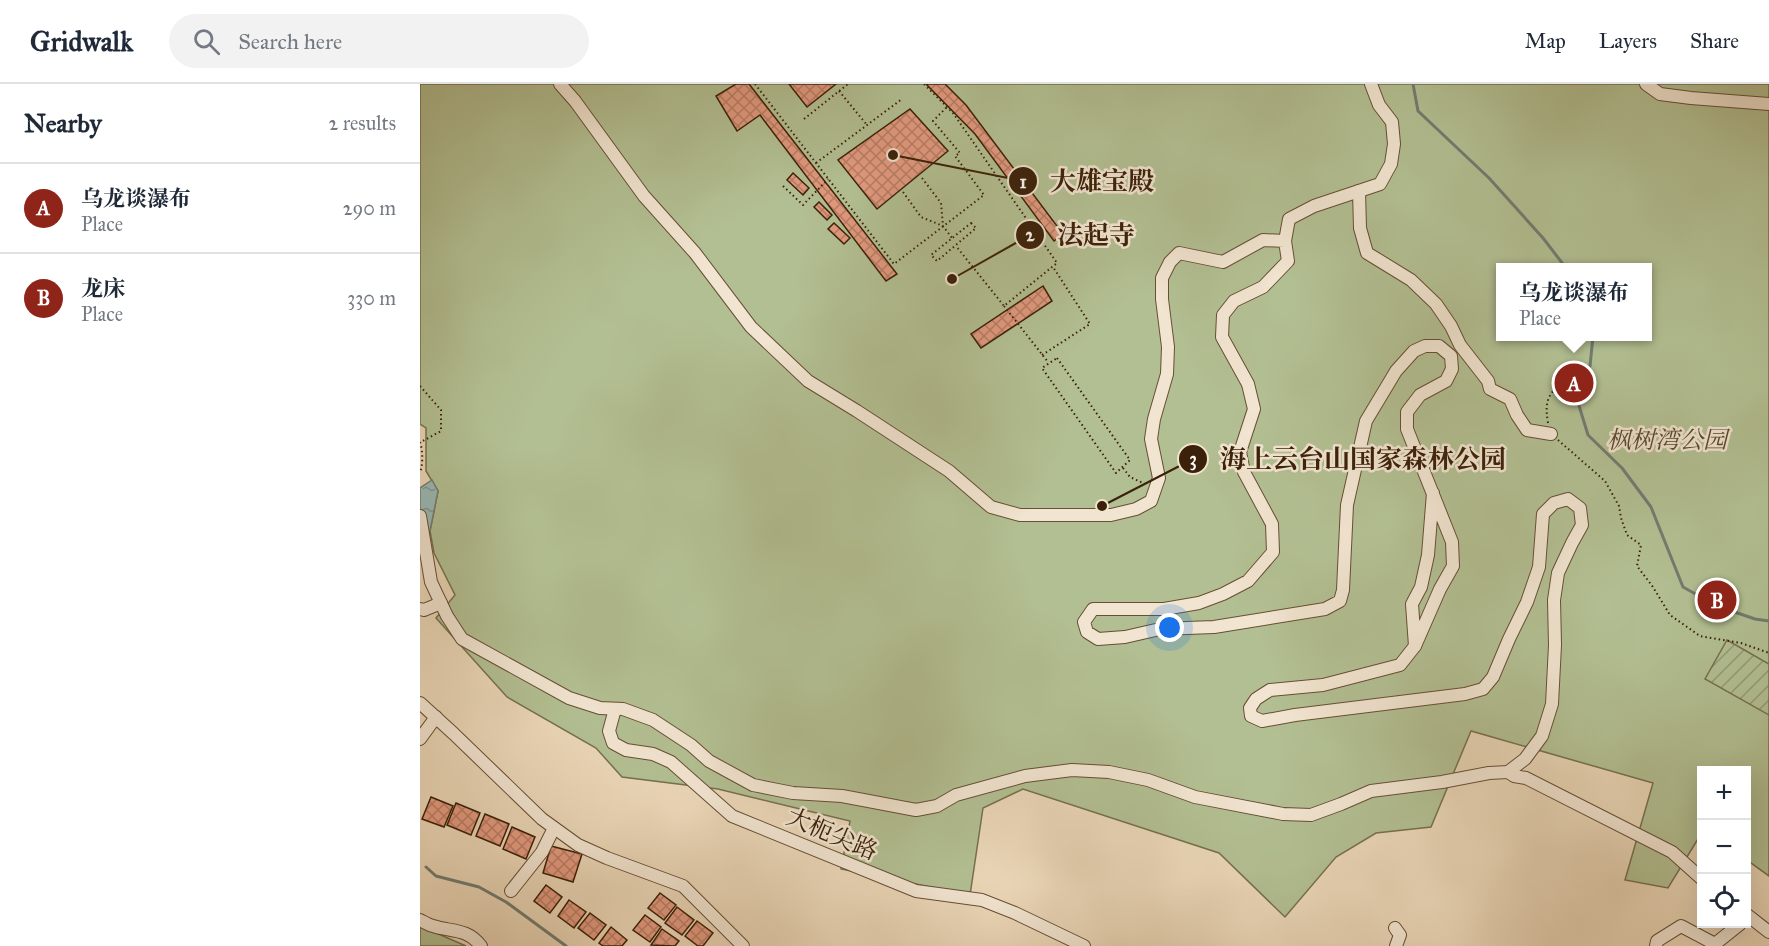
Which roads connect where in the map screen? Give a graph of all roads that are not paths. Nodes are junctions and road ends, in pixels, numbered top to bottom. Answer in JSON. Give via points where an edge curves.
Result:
{"nodes":[{"id":1,"x":560,"y":84,"type":"edge"},
{"id":2,"x":1371,"y":84,"type":"edge"},
{"id":3,"x":1646,"y":84,"type":"edge"},
{"id":4,"x":1769,"y":104,"type":"edge"},
{"id":5,"x":1359,"y":191,"type":"junction"},
{"id":6,"x":1285,"y":242,"type":"junction"},
{"id":7,"x":1551,"y":434,"type":"road end"},
{"id":8,"x":1433,"y":493,"type":"junction"},
{"id":9,"x":420,"y":516,"type":"edge"},
{"id":10,"x":423,"y":553,"type":"edge"},
{"id":11,"x":441,"y":603,"type":"junction"},
{"id":12,"x":420,"y":609,"type":"edge"},
{"id":13,"x":1415,"y":646,"type":"junction"},
{"id":14,"x":420,"y":703,"type":"edge"},
{"id":15,"x":615,"y":709,"type":"junction"},
{"id":16,"x":436,"y":717,"type":"junction"},
{"id":17,"x":420,"y":739,"type":"edge"},
{"id":18,"x":1508,"y":772,"type":"junction"},
{"id":19,"x":554,"y":828,"type":"junction"},
{"id":20,"x":1697,"y":875,"type":"edge"},
{"id":21,"x":511,"y":891,"type":"dead end"},
{"id":22,"x":420,"y":920,"type":"edge"},
{"id":23,"x":1751,"y":922,"type":"edge"},
{"id":24,"x":1395,"y":928,"type":"dead end"},
{"id":25,"x":1733,"y":928,"type":"edge"},
{"id":26,"x":1769,"y":932,"type":"edge"},
{"id":27,"x":481,"y":946,"type":"edge"},
{"id":28,"x":743,"y":946,"type":"edge"},
{"id":29,"x":1084,"y":946,"type":"edge"},
{"id":30,"x":1396,"y":946,"type":"edge"},
{"id":31,"x":1656,"y":946,"type":"edge"}],
"edges":[{"from":1,"to":6,"type":"street","via":[[751,327],[808,381],[948,471],[991,507],[1020,515],[1111,515],[1151,501],[1159,478],[1151,439],[1167,374],[1162,278],[1170,262],[1179,253],[1223,262],[1263,240]]},
{"from":2,"to":5,"type":"street","via":[[1378,105],[1392,122],[1394,144],[1391,164],[1380,183]]},
{"from":3,"to":4,"type":"street","via":[[1660,94]]},
{"from":5,"to":6,"type":"street","via":[[1289,219]]},
{"from":5,"to":7,"type":"street","via":[[1360,228],[1367,253],[1411,280],[1436,304],[1490,389],[1510,399],[1527,430]]},
{"from":6,"to":8,"type":"street","via":[[1288,261],[1263,287],[1234,301],[1223,315],[1222,337],[1248,384],[1254,409],[1240,452],[1244,472],[1272,524],[1274,552],[1248,581],[1198,603],[1164,609],[1093,609],[1084,621],[1087,632],[1098,639],[1160,629],[1214,627],[1325,609],[1340,601],[1347,505],[1366,421],[1396,371],[1414,351],[1425,346],[1439,346],[1451,356],[1452,369],[1446,381],[1420,395],[1407,412],[1407,429]]},
{"from":8,"to":13,"type":"street","via":[[1428,555],[1421,587],[1412,604]]},
{"from":8,"to":13,"type":"street","via":[[1452,542],[1453,566]]},
{"from":9,"to":10,"type":"street"},
{"from":10,"to":11,"type":"street"},
{"from":11,"to":12,"type":"street"},
{"from":11,"to":15,"type":"street","via":[[462,639],[569,698]]},
{"from":13,"to":18,"type":"street","via":[[1400,665],[1323,685],[1270,690],[1256,699],[1250,708],[1251,716],[1262,721],[1483,689],[1493,677],[1527,602],[1539,567],[1544,514],[1554,503],[1568,499],[1580,508],[1582,525],[1558,573],[1554,600],[1552,704],[1542,736],[1525,759]]},
{"from":14,"to":16,"type":"street"},
{"from":15,"to":18,"type":"street","via":[[653,720],[709,760],[753,784],[916,810],[1024,776],[1072,770],[1119,774],[1195,797],[1283,814],[1311,815],[1371,791]]},
{"from":15,"to":29,"type":"street","name":"大枙尖路","via":[[609,731],[613,744],[671,762],[732,816],[916,891],[982,900]]},
{"from":16,"to":17,"type":"street"},
{"from":16,"to":19,"type":"street"},
{"from":18,"to":20,"type":"street","via":[[1672,852]]},
{"from":19,"to":21,"type":"street","via":[[542,852]]},
{"from":19,"to":28,"type":"street","via":[[578,845],[683,886]]},
{"from":22,"to":27,"type":"street","via":[[434,927],[458,930]]},
{"from":23,"to":26,"type":"street"},
{"from":24,"to":30,"type":"street","via":[[1400,935]]},
{"from":25,"to":31,"type":"street","via":[[1715,944],[1681,926],[1657,941]]}]}
